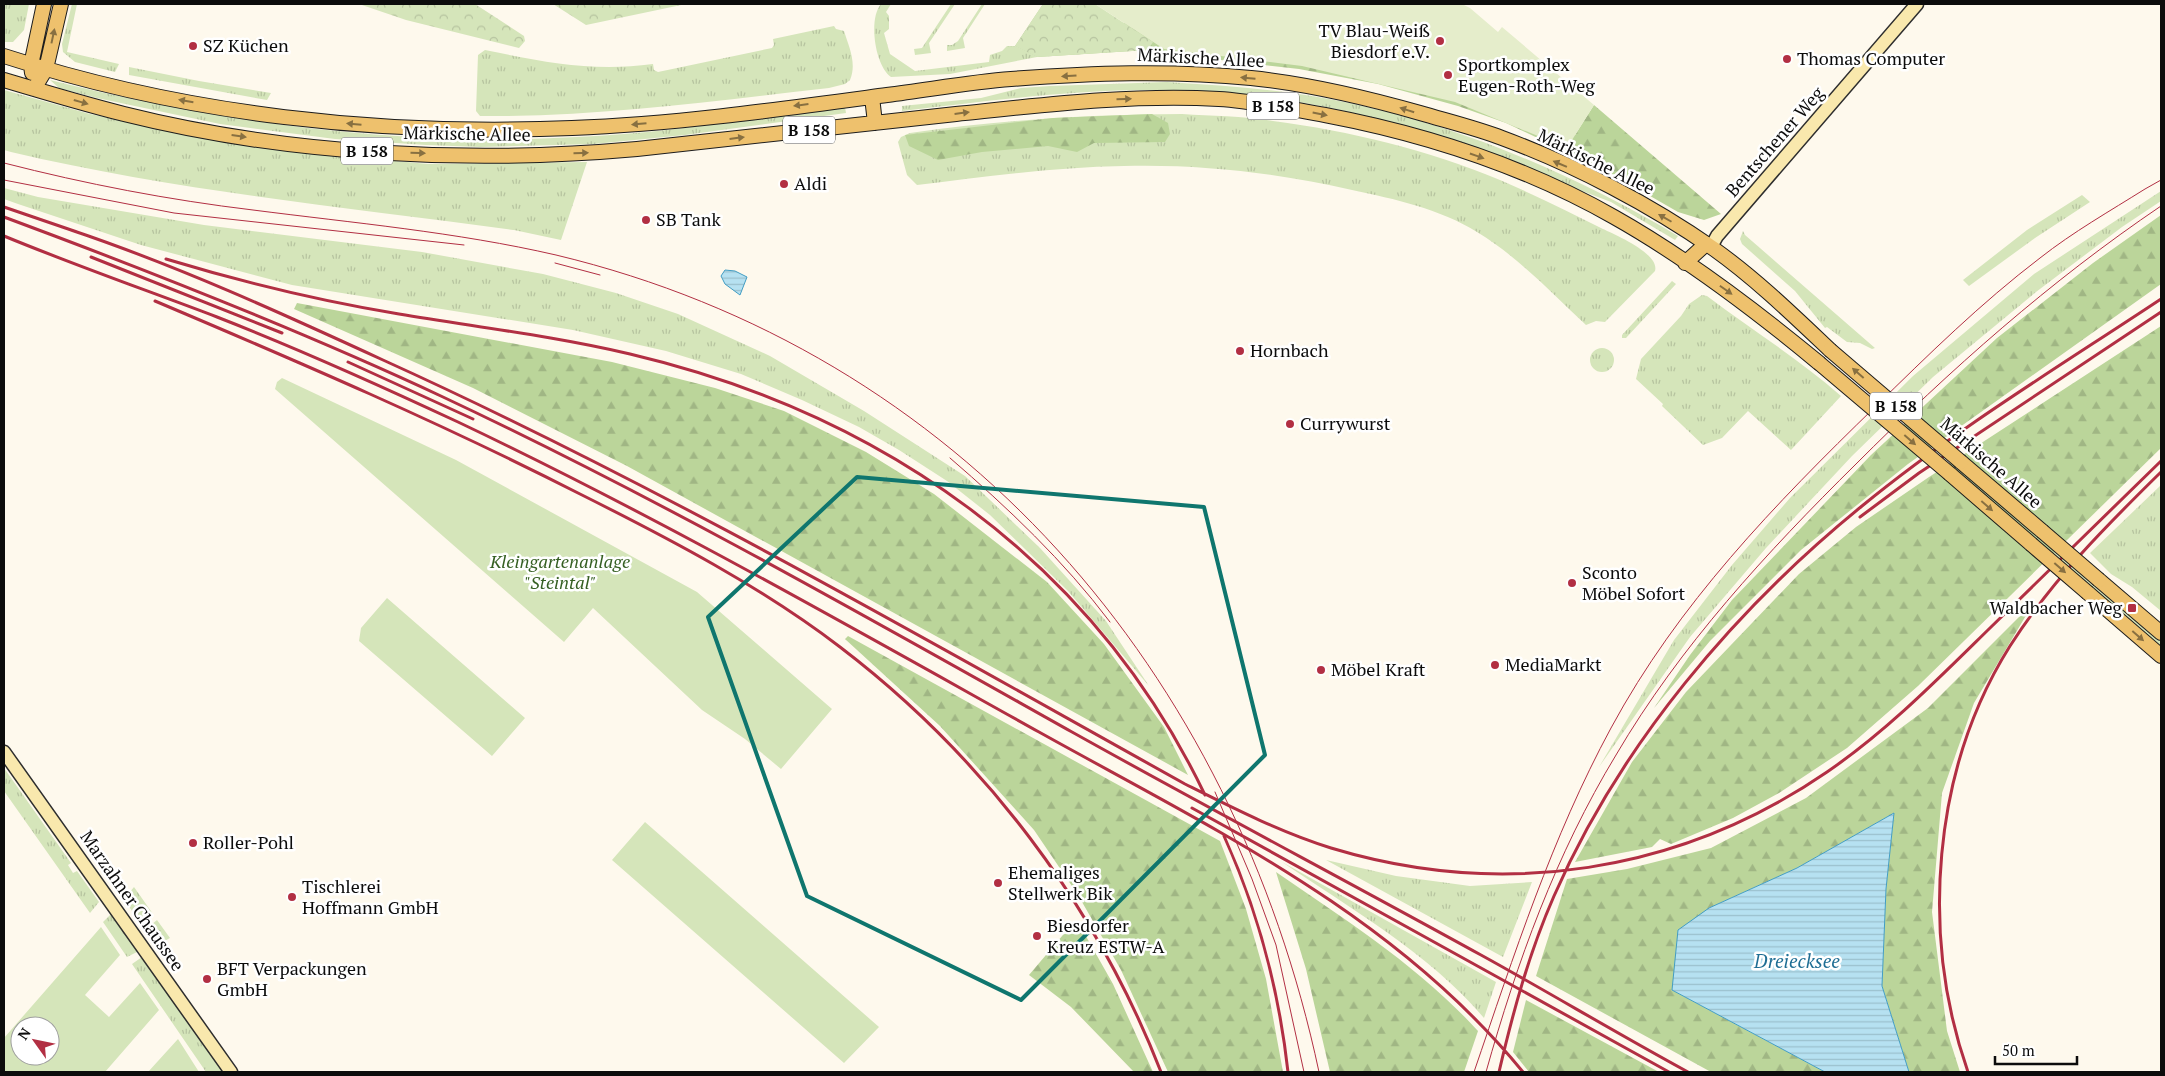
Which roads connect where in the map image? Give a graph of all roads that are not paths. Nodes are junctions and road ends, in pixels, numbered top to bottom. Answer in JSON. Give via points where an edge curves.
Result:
{"nodes":[{"id":1,"x":44,"y":4,"type":"edge"},
{"id":2,"x":61,"y":4,"type":"edge"},
{"id":3,"x":1917,"y":4,"type":"edge"},
{"id":4,"x":4,"y":56,"type":"edge"},
{"id":5,"x":31,"y":65,"type":"junction"},
{"id":6,"x":46,"y":69,"type":"junction"},
{"id":7,"x":4,"y":80,"type":"edge"},
{"id":8,"x":34,"y":89,"type":"junction"},
{"id":9,"x":872,"y":97,"type":"junction"},
{"id":10,"x":875,"y":122,"type":"junction"},
{"id":11,"x":1711,"y":242,"type":"junction"},
{"id":12,"x":1691,"y":267,"type":"junction"},
{"id":13,"x":2161,"y":633,"type":"edge"},
{"id":14,"x":2161,"y":656,"type":"edge"},
{"id":15,"x":4,"y":752,"type":"edge"},
{"id":16,"x":231,"y":1072,"type":"edge"}],
"edges":[{"from":1,"to":5,"type":"main road"},
{"from":6,"to":2,"type":"main road","one_way":true},
{"from":3,"to":11,"type":"street","name":"Bentschener Weg"},
{"from":4,"to":5,"type":"main road","name":"Märkische Allee","number":"B 158"},
{"from":5,"to":6,"type":"main road","name":"Märkische Allee","number":"B 158"},
{"from":5,"to":8,"type":"main road"},
{"from":6,"to":8,"type":"main road"},
{"from":9,"to":6,"type":"main road","name":"Märkische Allee","number":"B 158","one_way":true,"via":[[616,126],[426,130],[320,121],[214,106]]},
{"from":7,"to":8,"type":"main road","name":"Märkische Allee","number":"B 158"},
{"from":8,"to":10,"type":"main road","name":"Märkische Allee","number":"B 158","one_way":true,"via":[[125,115],[212,132],[298,144],[416,153],[592,153]]},
{"from":9,"to":10,"type":"main road"},
{"from":11,"to":9,"type":"main road","name":"Märkische Allee","number":"B 158","one_way":true,"via":[[1604,184],[1501,137],[1334,90],[1253,78],[1136,72],[1008,79]]},
{"from":10,"to":12,"type":"main road","name":"Märkische Allee","number":"B 158","one_way":true,"via":[[1126,99],[1220,99],[1290,109],[1399,132],[1504,165],[1608,213]]},
{"from":11,"to":12,"type":"main road"},
{"from":13,"to":11,"type":"main road","name":"Märkische Allee","number":"B 158","one_way":true,"bridge":true,"via":[[1830,350]]},
{"from":12,"to":14,"type":"main road","name":"Märkische Allee","number":"B 158","one_way":true,"bridge":true,"via":[[1751,308],[1819,362]]},
{"from":15,"to":16,"type":"street","name":"Marzahner Chaussee"}]}
